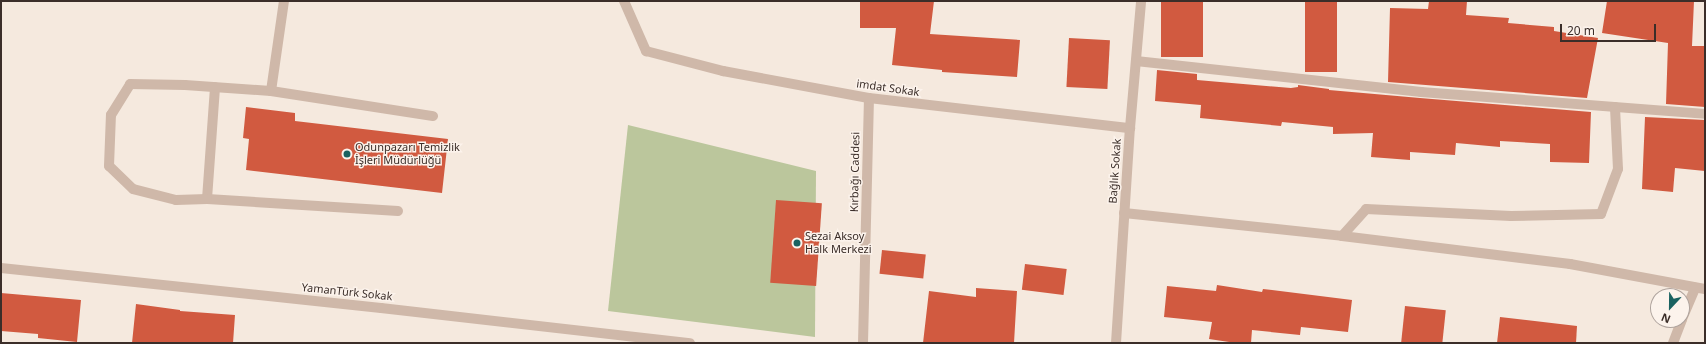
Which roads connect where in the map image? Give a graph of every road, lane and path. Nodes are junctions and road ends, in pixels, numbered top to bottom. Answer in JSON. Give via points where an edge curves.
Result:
{"nodes":[{"id":1,"x":284,"y":1,"type":"edge"},
{"id":2,"x":624,"y":1,"type":"edge"},
{"id":3,"x":1141,"y":1,"type":"edge"},
{"id":4,"x":1136,"y":62,"type":"junction"},
{"id":5,"x":215,"y":87,"type":"junction"},
{"id":6,"x":271,"y":91,"type":"junction"},
{"id":7,"x":868,"y":98,"type":"junction"},
{"id":8,"x":1615,"y":107,"type":"junction"},
{"id":9,"x":1705,"y":114,"type":"edge"},
{"id":10,"x":433,"y":116,"type":"dead end"},
{"id":11,"x":1130,"y":128,"type":"junction"},
{"id":12,"x":207,"y":199,"type":"junction"},
{"id":13,"x":398,"y":211,"type":"dead end"},
{"id":14,"x":1124,"y":213,"type":"junction"},
{"id":15,"x":1342,"y":236,"type":"junction"},
{"id":16,"x":1,"y":268,"type":"edge"},
{"id":17,"x":1700,"y":289,"type":"edge"},
{"id":18,"x":1690,"y":306,"type":"edge"},
{"id":19,"x":1679,"y":328,"type":"edge"},
{"id":20,"x":646,"y":340,"type":"edge"},
{"id":21,"x":690,"y":343,"type":"edge"},
{"id":22,"x":863,"y":343,"type":"edge"},
{"id":23,"x":1116,"y":343,"type":"edge"},
{"id":24,"x":1673,"y":343,"type":"edge"}],
"edges":[{"from":1,"to":6,"type":"street"},
{"from":2,"to":7,"type":"street","name":"imdat Sokak","via":[[646,51],[723,71]]},
{"from":3,"to":4,"type":"street","name":"Bağlık Sokak"},
{"from":4,"to":8,"type":"street","via":[[1421,92]]},
{"from":4,"to":11,"type":"street","name":"Bağlık Sokak"},
{"from":5,"to":6,"type":"street"},
{"from":5,"to":12,"type":"street"},
{"from":5,"to":12,"type":"street","via":[[130,84],[111,115],[110,166],[133,189],[176,200]]},
{"from":6,"to":10,"type":"street"},
{"from":7,"to":11,"type":"street","name":"imdat Sokak"},
{"from":7,"to":22,"type":"street","name":"Kırbağı Caddesi"},
{"from":8,"to":9,"type":"street"},
{"from":8,"to":15,"type":"street","via":[[1618,169],[1601,214],[1512,216],[1366,209]]},
{"from":11,"to":14,"type":"street","name":"Bağlık Sokak"},
{"from":12,"to":13,"type":"street"},
{"from":14,"to":15,"type":"street"},
{"from":14,"to":23,"type":"street","name":"Bağlık Sokak"},
{"from":15,"to":17,"type":"street","via":[[1570,264]]},
{"from":16,"to":20,"type":"street","name":"YamanTürk Sokak"},
{"from":17,"to":18,"type":"street"},
{"from":19,"to":24,"type":"street"},
{"from":20,"to":21,"type":"street","name":"YamanTürk Sokak"}]}
